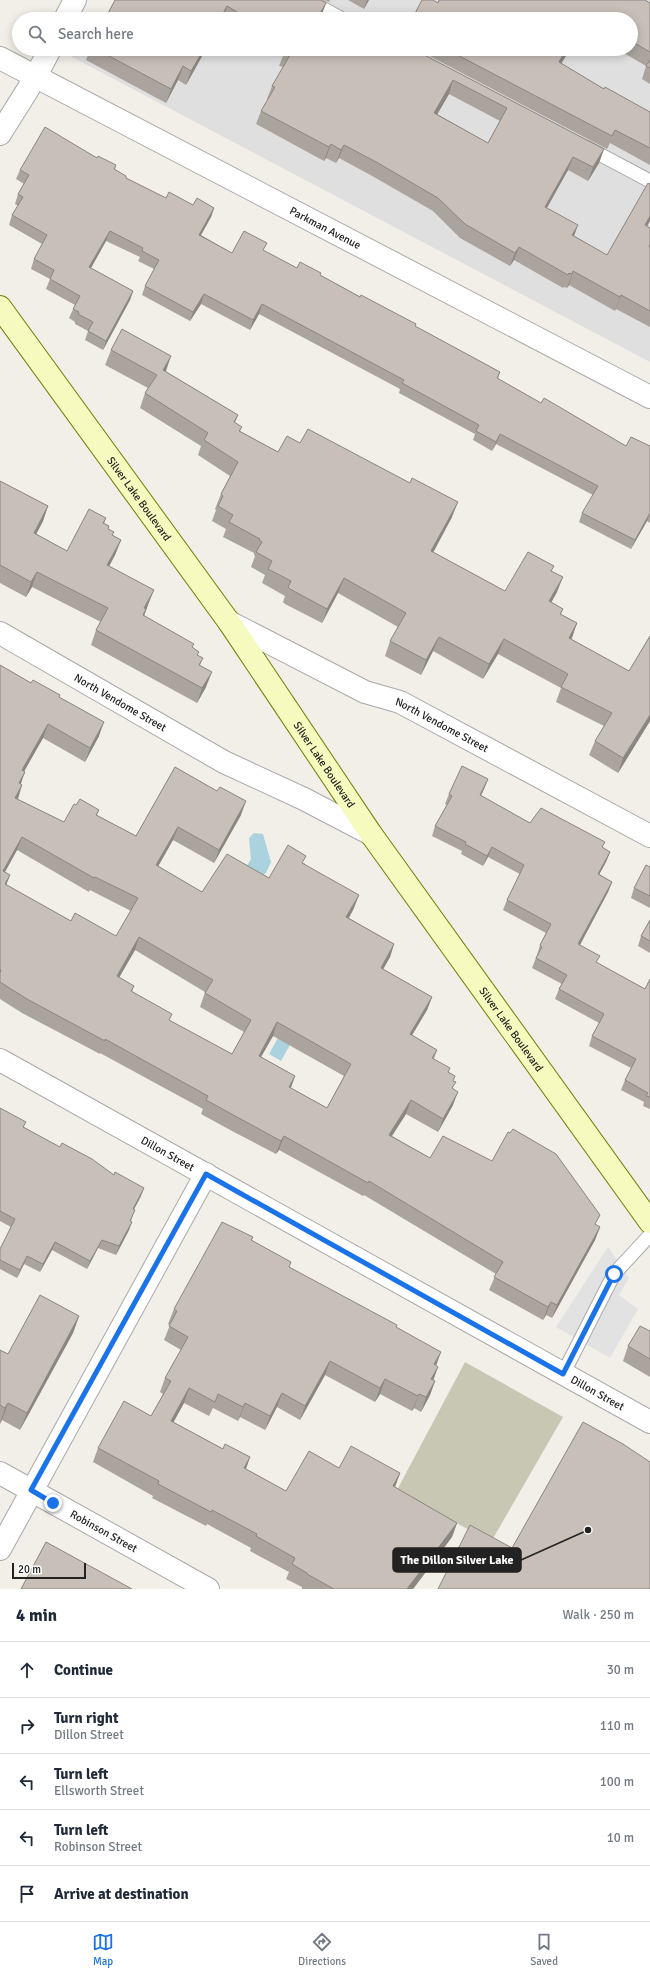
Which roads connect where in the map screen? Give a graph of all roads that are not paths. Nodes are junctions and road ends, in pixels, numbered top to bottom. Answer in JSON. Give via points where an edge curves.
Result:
{"nodes":[{"id":1,"x":75,"y":0,"type":"edge"},
{"id":2,"x":308,"y":0,"type":"edge"},
{"id":3,"x":69,"y":12,"type":"edge"},
{"id":4,"x":329,"y":12,"type":"edge"},
{"id":5,"x":47,"y":56,"type":"edge"},
{"id":6,"x":0,"y":58,"type":"edge"},
{"id":7,"x":36,"y":78,"type":"junction"},
{"id":8,"x":0,"y":134,"type":"edge"},
{"id":9,"x":573,"y":140,"type":"edge"},
{"id":10,"x":650,"y":181,"type":"edge"},
{"id":11,"x":0,"y":307,"type":"edge"},
{"id":12,"x":650,"y":397,"type":"edge"},
{"id":13,"x":229,"y":622,"type":"junction"},
{"id":14,"x":0,"y":633,"type":"edge"},
{"id":15,"x":371,"y":834,"type":"junction"},
{"id":16,"x":650,"y":836,"type":"edge"},
{"id":17,"x":0,"y":1060,"type":"edge"},
{"id":18,"x":206,"y":1174,"type":"junction"},
{"id":19,"x":650,"y":1222,"type":"edge"},
{"id":20,"x":650,"y":1235,"type":"edge"},
{"id":21,"x":563,"y":1374,"type":"junction"},
{"id":22,"x":650,"y":1422,"type":"edge"},
{"id":23,"x":0,"y":1473,"type":"edge"},
{"id":24,"x":31,"y":1490,"type":"junction"},
{"id":25,"x":0,"y":1549,"type":"edge"},
{"id":26,"x":208,"y":1589,"type":"edge"}],
"edges":[{"from":1,"to":3,"type":"street"},
{"from":2,"to":4,"type":"lane"},
{"from":5,"to":7,"type":"street"},
{"from":6,"to":7,"type":"street","name":"Parkman Avenue"},
{"from":7,"to":8,"type":"street"},
{"from":7,"to":12,"type":"street","name":"Parkman Avenue"},
{"from":9,"to":10,"type":"lane"},
{"from":11,"to":13,"type":"main road","name":"Silver Lake Boulevard"},
{"from":13,"to":15,"type":"main road","name":"Silver Lake Boulevard"},
{"from":13,"to":16,"type":"street","name":"North Vendome Street","via":[[365,692],[400,702]]},
{"from":14,"to":15,"type":"street","name":"North Vendome Street","via":[[224,762]]},
{"from":15,"to":19,"type":"main road","name":"Silver Lake Boulevard"},
{"from":17,"to":18,"type":"street","name":"Dillon Street"},
{"from":18,"to":21,"type":"street","name":"Dillon Street"},
{"from":18,"to":24,"type":"street"},
{"from":20,"to":21,"type":"lane","via":[[614,1274]]},
{"from":21,"to":22,"type":"street","name":"Dillon Street"},
{"from":23,"to":24,"type":"street","name":"Robinson Street"},
{"from":24,"to":25,"type":"street"},
{"from":24,"to":26,"type":"street","name":"Robinson Street"}]}
